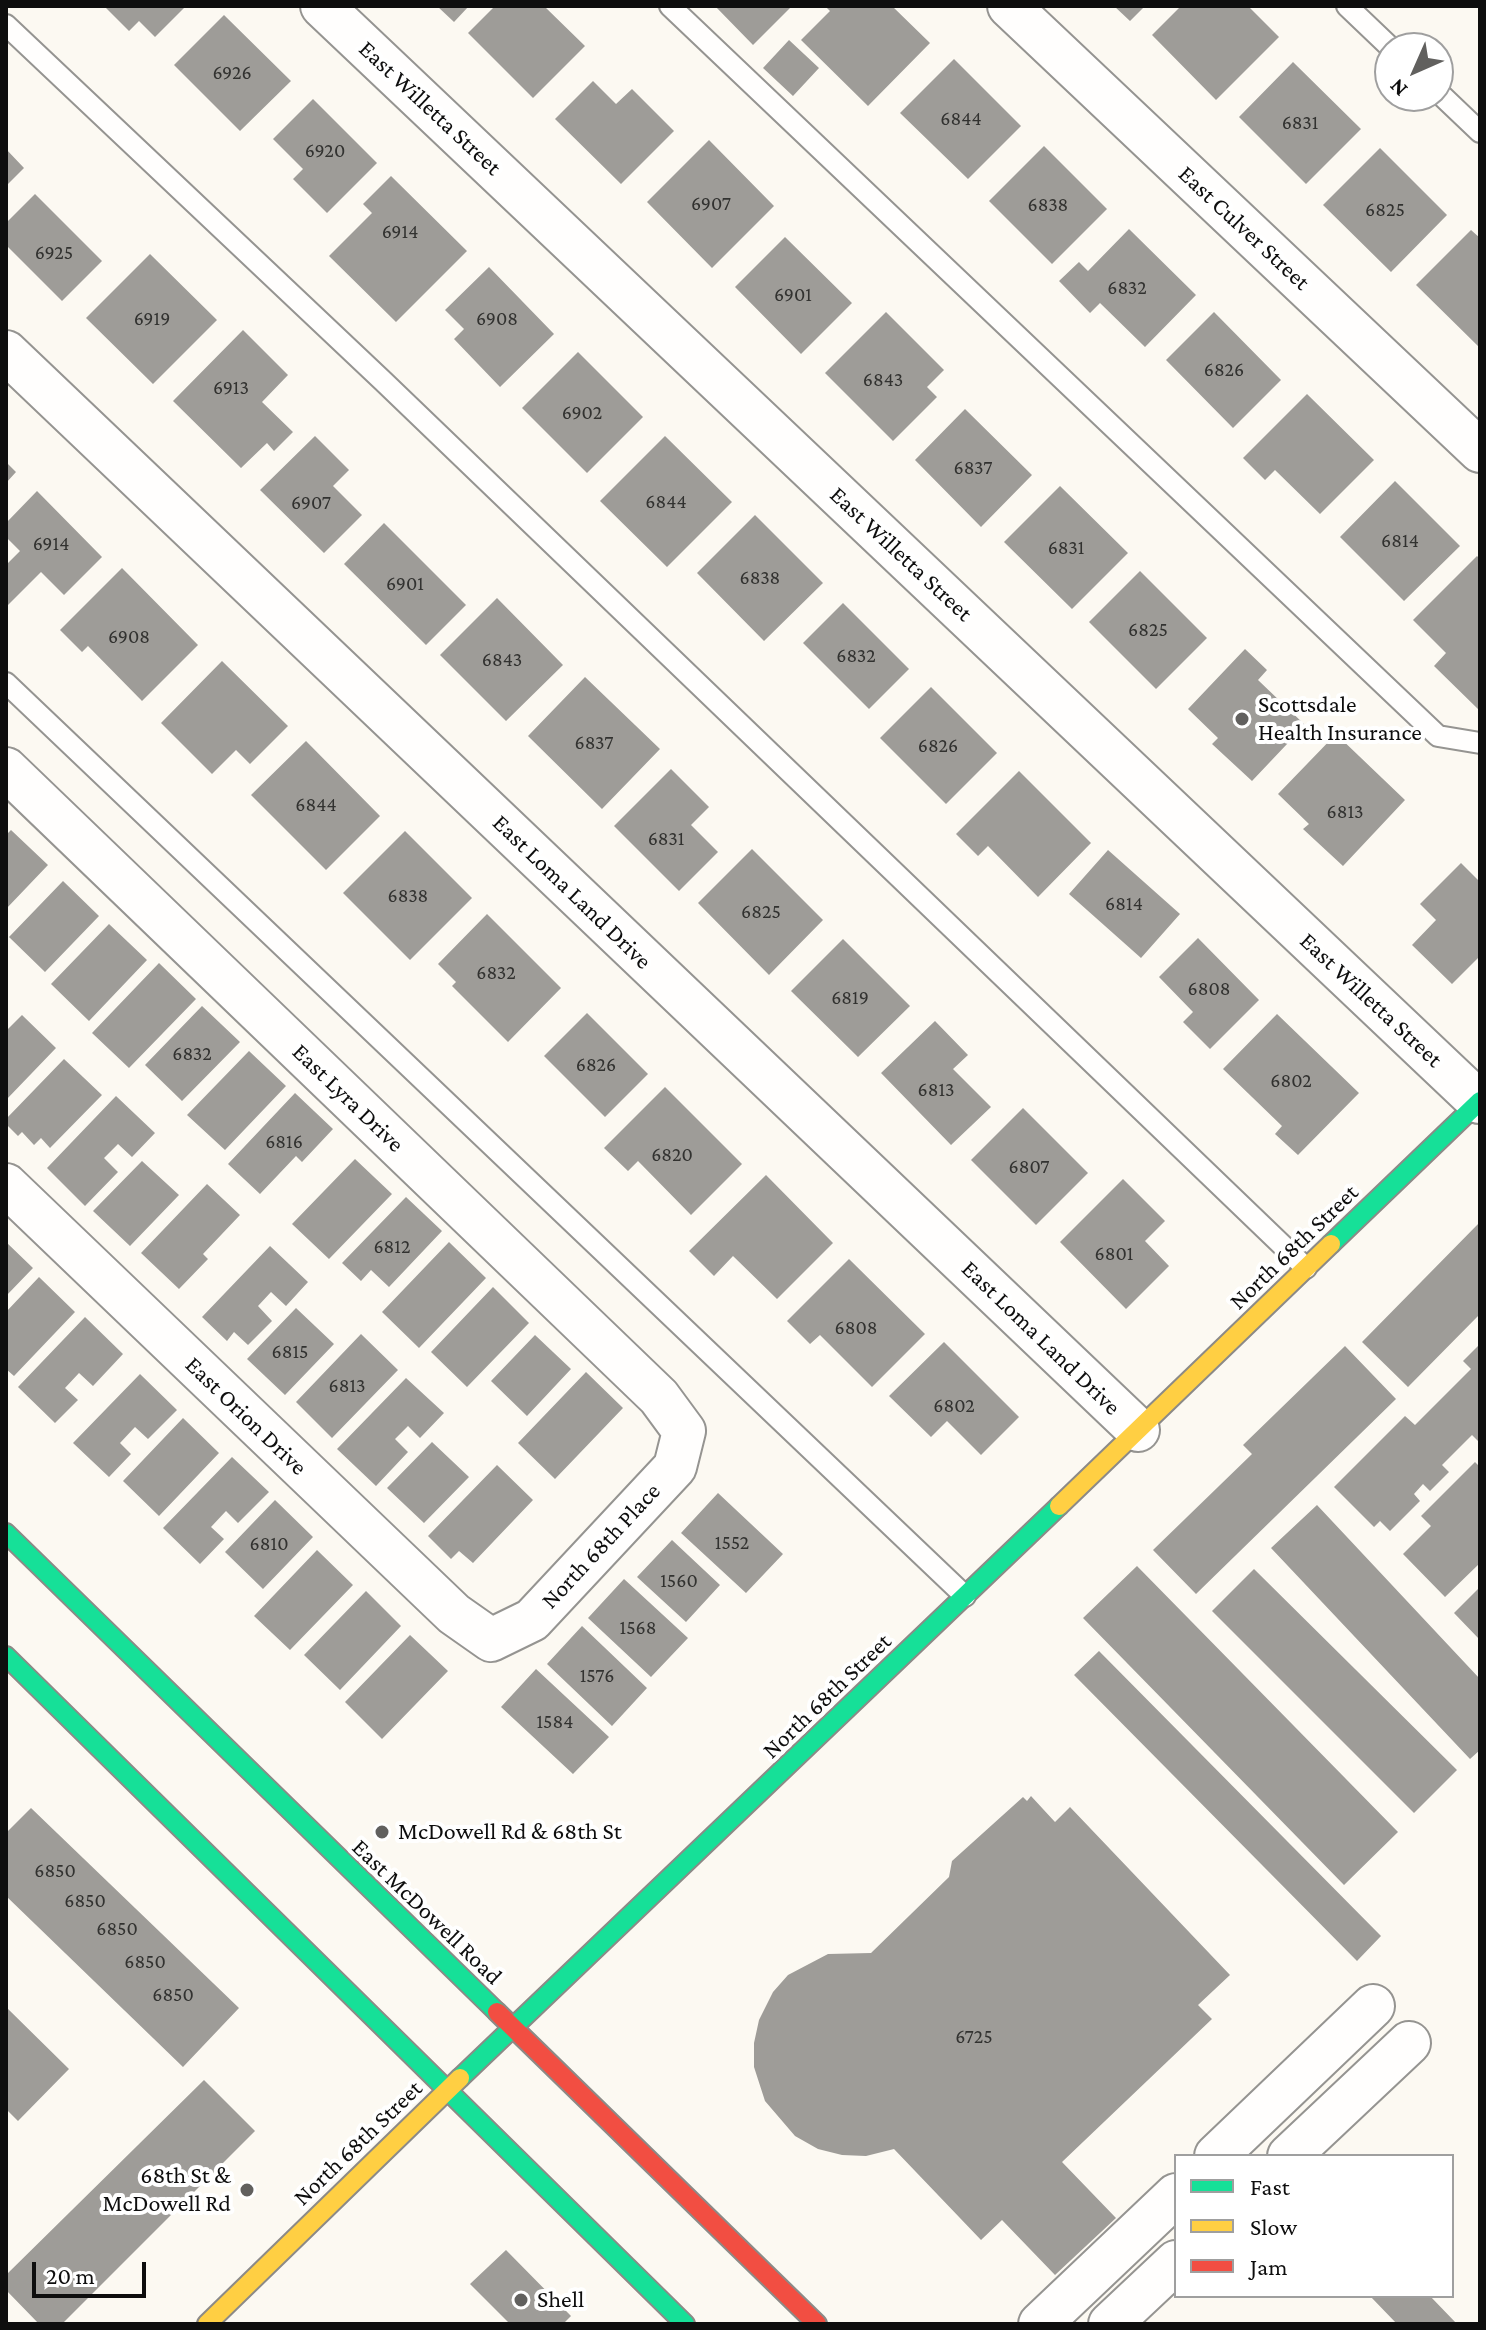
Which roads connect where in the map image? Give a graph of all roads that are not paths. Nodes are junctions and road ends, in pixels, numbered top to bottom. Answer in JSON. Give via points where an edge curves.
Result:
{"nodes":[{"id":1,"x":322,"y":6,"type":"edge"},
{"id":2,"x":670,"y":6,"type":"edge"},
{"id":3,"x":1009,"y":6,"type":"edge"},
{"id":4,"x":1347,"y":6,"type":"edge"},
{"id":5,"x":6,"y":25,"type":"edge"},
{"id":6,"x":1374,"y":32,"type":"edge"},
{"id":7,"x":1454,"y":107,"type":"edge"},
{"id":8,"x":1480,"y":132,"type":"edge"},
{"id":9,"x":6,"y":352,"type":"edge"},
{"id":10,"x":1480,"y":451,"type":"edge"},
{"id":11,"x":6,"y":683,"type":"edge"},
{"id":12,"x":1480,"y":743,"type":"edge"},
{"id":13,"x":6,"y":769,"type":"edge"},
{"id":14,"x":1479,"y":1102,"type":"edge"},
{"id":15,"x":6,"y":1185,"type":"edge"},
{"id":16,"x":1306,"y":1268,"type":"junction"},
{"id":17,"x":1138,"y":1430,"type":"junction"},
{"id":18,"x":684,"y":1431,"type":"joint"},
{"id":19,"x":6,"y":1533,"type":"edge"},
{"id":20,"x":965,"y":1596,"type":"junction"},
{"id":21,"x":491,"y":1640,"type":"joint"},
{"id":22,"x":6,"y":1656,"type":"edge"},
{"id":23,"x":1373,"y":2006,"type":"dead end"},
{"id":24,"x":513,"y":2029,"type":"junction"},
{"id":25,"x":1409,"y":2043,"type":"dead end"},
{"id":26,"x":449,"y":2088,"type":"junction"},
{"id":27,"x":1218,"y":2154,"type":"edge"},
{"id":28,"x":1291,"y":2154,"type":"edge"},
{"id":29,"x":1174,"y":2197,"type":"edge"},
{"id":30,"x":1174,"y":2264,"type":"edge"},
{"id":31,"x":207,"y":2324,"type":"edge"},
{"id":32,"x":685,"y":2324,"type":"edge"},
{"id":33,"x":817,"y":2324,"type":"edge"},
{"id":34,"x":1040,"y":2324,"type":"edge"},
{"id":35,"x":1110,"y":2324,"type":"edge"}],
"edges":[{"from":1,"to":14,"type":"street","name":"East Willetta Street"},
{"from":2,"to":12,"type":"lane","via":[[1438,736]]},
{"from":3,"to":10,"type":"street","name":"East Culver Street"},
{"from":4,"to":6,"type":"lane"},
{"from":5,"to":16,"type":"lane"},
{"from":7,"to":8,"type":"lane"},
{"from":9,"to":17,"type":"street","name":"East Loma Land Drive"},
{"from":11,"to":20,"type":"lane"},
{"from":13,"to":18,"type":"street","name":"East Lyra Drive","via":[[659,1397]]},
{"from":14,"to":16,"type":"main road","name":"North 68th Street"},
{"from":15,"to":21,"type":"street","name":"East Orion Drive","via":[[454,1614]]},
{"from":16,"to":17,"type":"main road","name":"North 68th Street"},
{"from":17,"to":20,"type":"main road","name":"North 68th Street"},
{"from":18,"to":21,"type":"street","name":"North 68th Place","via":[[675,1467],[532,1620]]},
{"from":19,"to":24,"type":"main road","name":"East McDowell Road"},
{"from":20,"to":24,"type":"main road","name":"North 68th Street"},
{"from":22,"to":26,"type":"main road"},
{"from":23,"to":27,"type":"street"},
{"from":24,"to":26,"type":"main road","name":"North 68th Street"},
{"from":24,"to":33,"type":"main road","name":"East McDowell Road"},
{"from":25,"to":28,"type":"street"},
{"from":26,"to":31,"type":"main road","name":"North 68th Street"},
{"from":26,"to":32,"type":"main road"},
{"from":29,"to":34,"type":"street"},
{"from":30,"to":35,"type":"street"}]}
